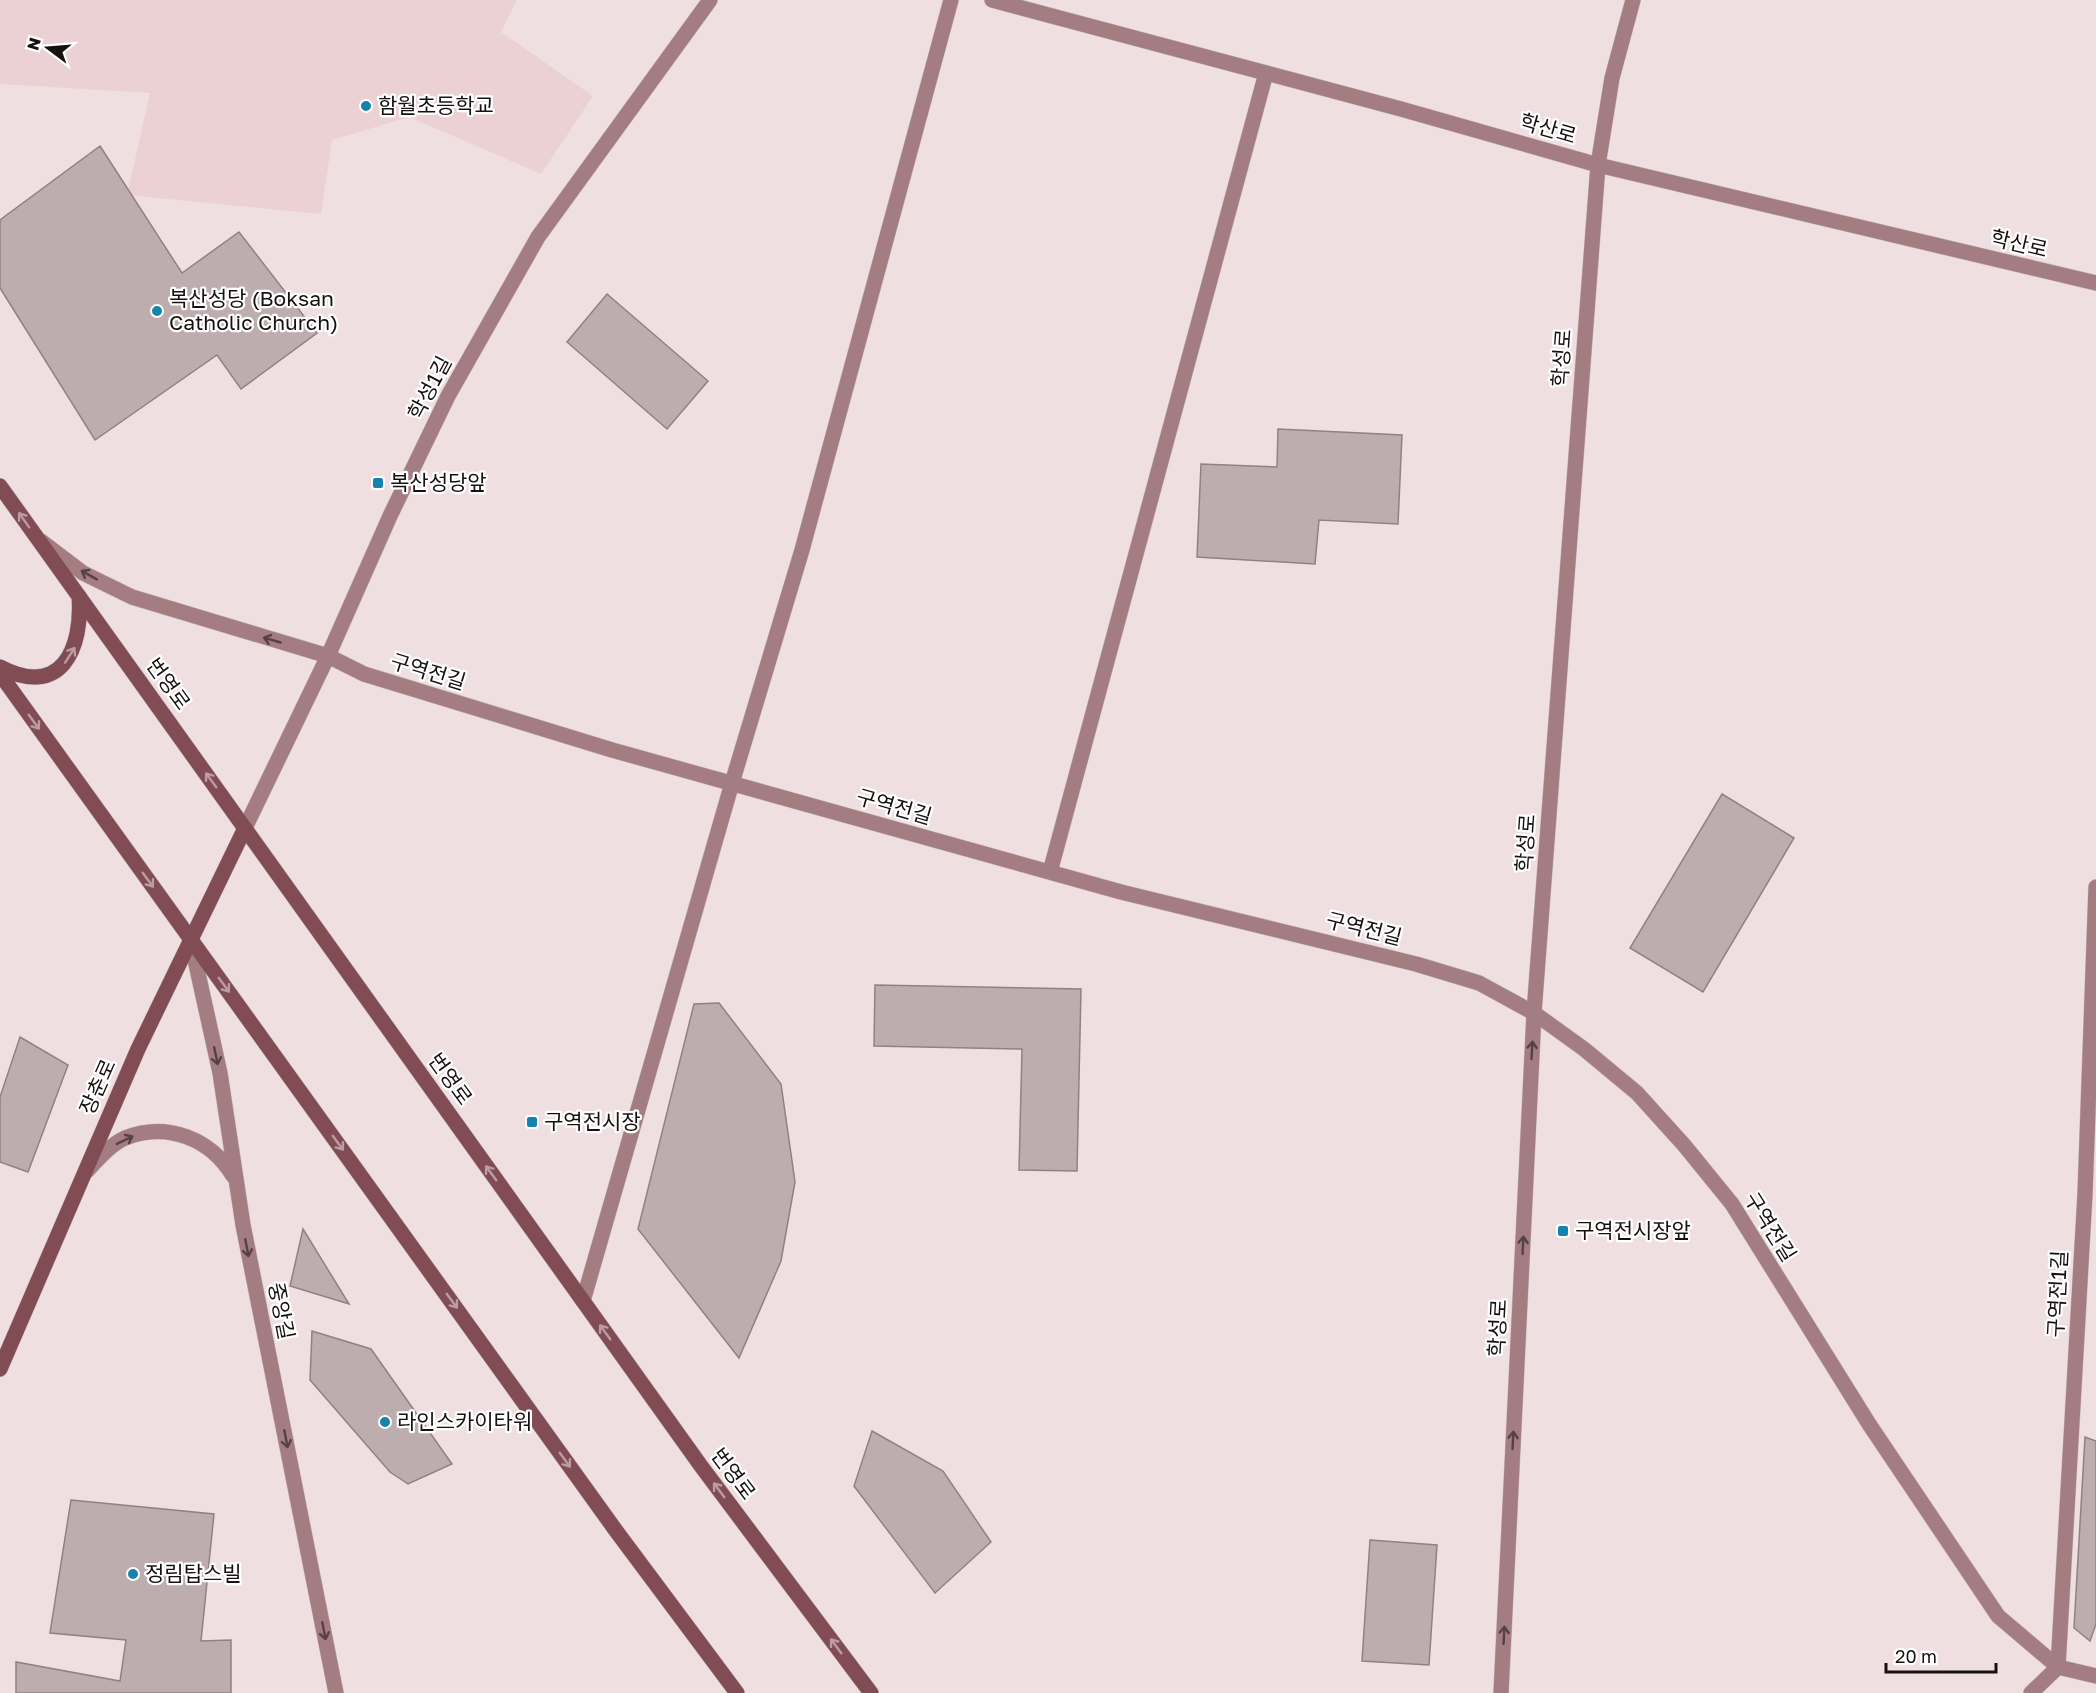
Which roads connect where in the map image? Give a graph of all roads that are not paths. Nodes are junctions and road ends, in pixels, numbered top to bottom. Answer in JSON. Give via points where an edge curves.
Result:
{"nodes":[{"id":1,"x":710,"y":0,"type":"edge"},
{"id":2,"x":951,"y":0,"type":"edge"},
{"id":3,"x":992,"y":0,"type":"edge"},
{"id":4,"x":1634,"y":0,"type":"edge"},
{"id":5,"x":1266,"y":73,"type":"junction"},
{"id":6,"x":1598,"y":165,"type":"junction"},
{"id":7,"x":2096,"y":283,"type":"edge"},
{"id":8,"x":0,"y":486,"type":"edge"},
{"id":9,"x":37,"y":538,"type":"junction"},
{"id":10,"x":79,"y":596,"type":"junction"},
{"id":11,"x":328,"y":656,"type":"junction"},
{"id":12,"x":0,"y":667,"type":"edge"},
{"id":13,"x":0,"y":674,"type":"edge"},
{"id":14,"x":732,"y":783,"type":"junction"},
{"id":15,"x":245,"y":828,"type":"junction"},
{"id":16,"x":1050,"y":872,"type":"junction"},
{"id":17,"x":2096,"y":887,"type":"edge"},
{"id":18,"x":190,"y":937,"type":"junction"},
{"id":19,"x":1534,"y":1013,"type":"junction"},
{"id":20,"x":81,"y":1178,"type":"junction"},
{"id":21,"x":237,"y":1182,"type":"junction"},
{"id":22,"x":583,"y":1301,"type":"junction"},
{"id":23,"x":0,"y":1369,"type":"edge"},
{"id":24,"x":2058,"y":1667,"type":"junction"},
{"id":25,"x":2096,"y":1676,"type":"edge"},
{"id":26,"x":336,"y":1693,"type":"edge"},
{"id":27,"x":737,"y":1693,"type":"edge"},
{"id":28,"x":871,"y":1693,"type":"edge"},
{"id":29,"x":1501,"y":1693,"type":"edge"},
{"id":30,"x":2031,"y":1693,"type":"edge"}],
"edges":[{"from":1,"to":11,"type":"street","name":"학성1길","via":[[538,237],[448,396]]},
{"from":2,"to":14,"type":"street","via":[[802,550]]},
{"from":3,"to":5,"type":"street","name":"학산로"},
{"from":4,"to":6,"type":"street","name":"학성로","via":[[1612,78]]},
{"from":5,"to":6,"type":"street","name":"학산로"},
{"from":5,"to":16,"type":"street"},
{"from":6,"to":7,"type":"street","name":"학산로"},
{"from":6,"to":19,"type":"street","name":"학성로"},
{"from":9,"to":8,"type":"main road","name":"번영로","one_way":true},
{"from":9,"to":10,"type":"main road","name":"번영로"},
{"from":11,"to":9,"type":"street","name":"구역전길","one_way":true,"via":[[132,597],[83,573]]},
{"from":12,"to":10,"type":"main road","one_way":true,"via":[[26,675],[43,675],[60,668],[73,654],[79,634]]},
{"from":15,"to":10,"type":"main road","name":"번영로","one_way":true},
{"from":11,"to":14,"type":"street","name":"구역전길","via":[[364,674]]},
{"from":11,"to":15,"type":"street","name":"학성1길"},
{"from":13,"to":18,"type":"main road","one_way":true},
{"from":14,"to":16,"type":"street","name":"구역전길"},
{"from":14,"to":22,"type":"street"},
{"from":15,"to":18,"type":"main road","name":"장춘로"},
{"from":22,"to":15,"type":"main road","name":"번영로","one_way":true},
{"from":16,"to":19,"type":"street","name":"구역전길","via":[[1416,964],[1479,983]]},
{"from":17,"to":24,"type":"street","name":"구역전1길","via":[[2085,1194]]},
{"from":18,"to":20,"type":"main road","name":"장춘로"},
{"from":18,"to":21,"type":"street","name":"중앙길","one_way":true,"via":[[220,1073]]},
{"from":18,"to":27,"type":"main road","one_way":true},
{"from":19,"to":24,"type":"street","name":"구역전길","via":[[1637,1093],[1732,1204],[1948,1545],[1998,1616]]},
{"from":29,"to":19,"type":"street","name":"학성로","one_way":true},
{"from":20,"to":21,"type":"street","one_way":true,"via":[[104,1152],[124,1139],[148,1131],[168,1131],[210,1149]]},
{"from":20,"to":23,"type":"main road","name":"장춘로"},
{"from":21,"to":26,"type":"street","name":"중앙길","one_way":true},
{"from":28,"to":22,"type":"main road","name":"번영로","one_way":true},
{"from":24,"to":25,"type":"street","name":"구역전길"},
{"from":24,"to":30,"type":"street"}]}
